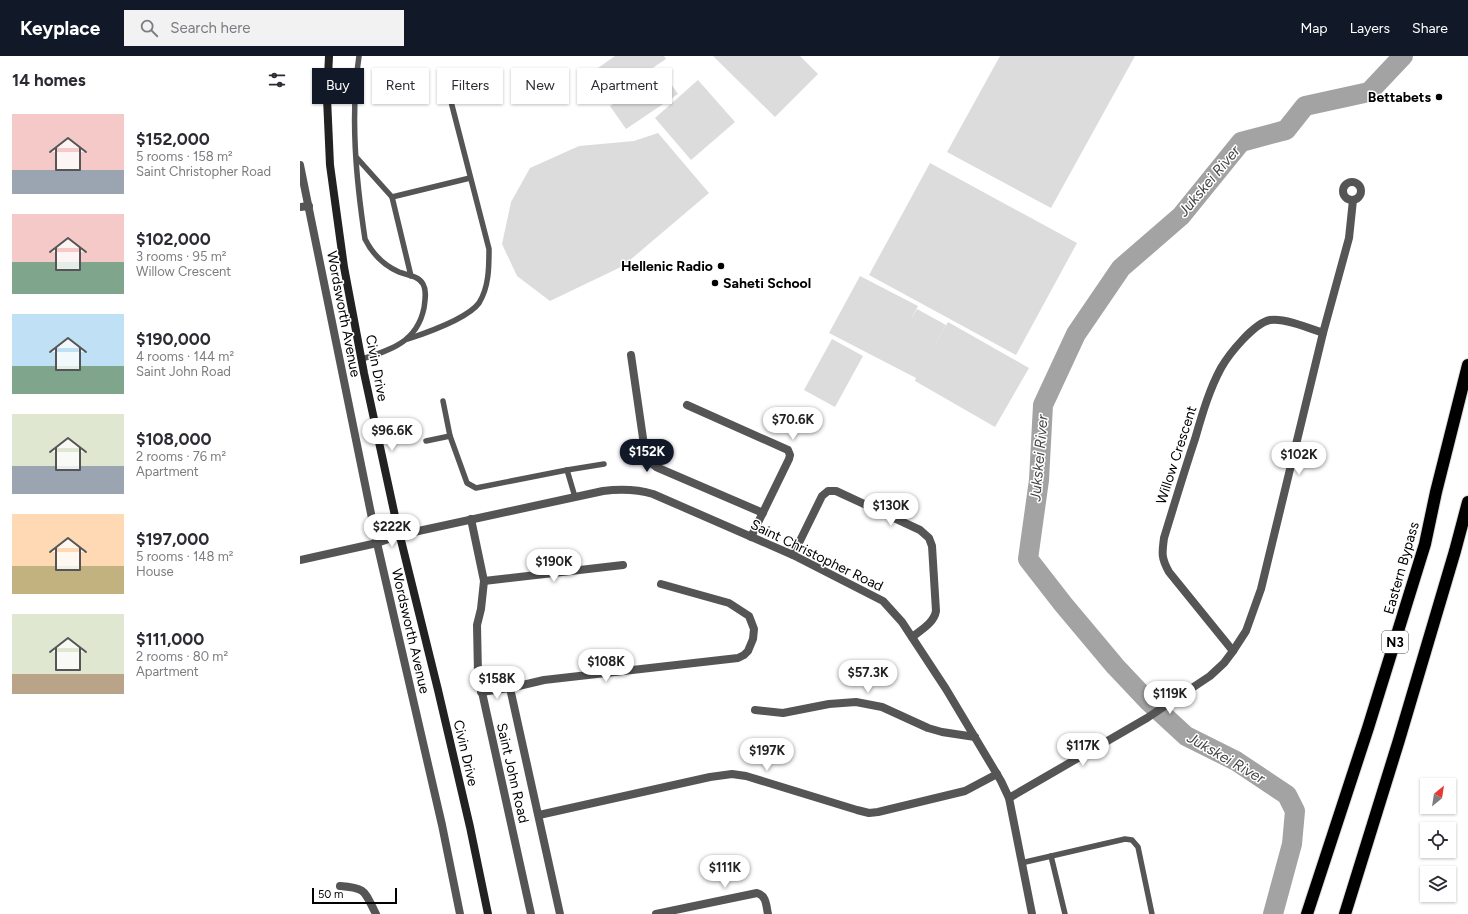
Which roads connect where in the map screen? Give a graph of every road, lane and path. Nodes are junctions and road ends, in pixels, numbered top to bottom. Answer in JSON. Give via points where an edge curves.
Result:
{"nodes":[{"id":1,"x":329,"y":56,"type":"edge"},
{"id":2,"x":359,"y":56,"type":"edge"},
{"id":3,"x":452,"y":104,"type":"edge"},
{"id":4,"x":356,"y":157,"type":"junction"},
{"id":5,"x":300,"y":165,"type":"edge"},
{"id":6,"x":470,"y":178,"type":"junction"},
{"id":7,"x":392,"y":197,"type":"junction"},
{"id":8,"x":1353,"y":200,"type":"dead end"},
{"id":9,"x":309,"y":206,"type":"junction"},
{"id":10,"x":300,"y":207,"type":"edge"},
{"id":11,"x":411,"y":276,"type":"junction"},
{"id":12,"x":1323,"y":333,"type":"junction"},
{"id":13,"x":407,"y":339,"type":"junction"},
{"id":14,"x":631,"y":355,"type":"dead end"},
{"id":15,"x":362,"y":359,"type":"junction"},
{"id":16,"x":1468,"y":365,"type":"edge"},
{"id":17,"x":443,"y":401,"type":"dead end"},
{"id":18,"x":687,"y":405,"type":"dead end"},
{"id":19,"x":450,"y":436,"type":"junction"},
{"id":20,"x":426,"y":440,"type":"dead end"},
{"id":21,"x":604,"y":464,"type":"dead end"},
{"id":22,"x":568,"y":470,"type":"junction"},
{"id":23,"x":575,"y":497,"type":"junction"},
{"id":24,"x":1468,"y":502,"type":"edge"},
{"id":25,"x":763,"y":513,"type":"junction"},
{"id":26,"x":471,"y":519,"type":"junction"},
{"id":27,"x":400,"y":535,"type":"junction"},
{"id":28,"x":751,"y":537,"type":"junction"},
{"id":29,"x":377,"y":542,"type":"junction"},
{"id":30,"x":793,"y":555,"type":"junction"},
{"id":31,"x":300,"y":560,"type":"edge"},
{"id":32,"x":623,"y":565,"type":"dead end"},
{"id":33,"x":484,"y":581,"type":"junction"},
{"id":34,"x":661,"y":584,"type":"dead end"},
{"id":35,"x":912,"y":637,"type":"junction"},
{"id":36,"x":1233,"y":651,"type":"junction"},
{"id":37,"x":510,"y":688,"type":"junction"},
{"id":38,"x":482,"y":692,"type":"junction"},
{"id":39,"x":755,"y":710,"type":"dead end"},
{"id":40,"x":975,"y":737,"type":"junction"},
{"id":41,"x":997,"y":774,"type":"junction"},
{"id":42,"x":1009,"y":798,"type":"junction"},
{"id":43,"x":539,"y":815,"type":"junction"},
{"id":44,"x":1051,"y":856,"type":"junction"},
{"id":45,"x":1021,"y":863,"type":"junction"},
{"id":46,"x":340,"y":886,"type":"dead end"},
{"id":47,"x":376,"y":914,"type":"edge"},
{"id":48,"x":460,"y":914,"type":"edge"},
{"id":49,"x":488,"y":914,"type":"edge"},
{"id":50,"x":531,"y":914,"type":"edge"},
{"id":51,"x":560,"y":914,"type":"edge"},
{"id":52,"x":656,"y":914,"type":"edge"},
{"id":53,"x":768,"y":914,"type":"edge"},
{"id":54,"x":1032,"y":914,"type":"edge"},
{"id":55,"x":1066,"y":914,"type":"edge"},
{"id":56,"x":1152,"y":914,"type":"edge"},
{"id":57,"x":1307,"y":914,"type":"edge"},
{"id":58,"x":1345,"y":914,"type":"edge"}],
"edges":[{"from":1,"to":15,"type":"main road","name":"Civin Drive","via":[[327,98],[330,165],[344,267]]},
{"from":2,"to":4,"type":"lane","via":[[354,122]]},
{"from":3,"to":6,"type":"lane"},
{"from":4,"to":7,"type":"lane"},
{"from":4,"to":11,"type":"lane","via":[[365,239],[370,250],[383,263]]},
{"from":5,"to":9,"type":"street","name":"Wordsworth Avenue"},
{"from":6,"to":7,"type":"lane"},
{"from":6,"to":13,"type":"lane","via":[[489,250],[490,269],[485,289],[478,304],[463,315],[436,329]]},
{"from":7,"to":11,"type":"lane"},
{"from":8,"to":12,"type":"street","via":[[1349,238]]},
{"from":9,"to":10,"type":"street"},
{"from":9,"to":29,"type":"street","name":"Wordsworth Avenue"},
{"from":11,"to":13,"type":"lane","via":[[423,284],[426,297],[422,319]]},
{"from":12,"to":36,"type":"street","via":[[1261,589],[1246,631]]},
{"from":12,"to":36,"type":"street","name":"Willow Crescent","via":[[1306,326],[1270,320],[1261,324],[1228,357],[1213,385],[1168,525],[1162,551],[1163,561],[1169,572]]},
{"from":13,"to":15,"type":"lane","via":[[388,351]]},
{"from":14,"to":25,"type":"street","via":[[646,459],[656,466]]},
{"from":15,"to":27,"type":"main road","name":"Civin Drive"},
{"from":16,"to":57,"type":"highway","name":"Eastern Bypass","number":"N3","via":[[1425,544]]},
{"from":17,"to":19,"type":"lane"},
{"from":18,"to":25,"type":"street","via":[[788,450],[789,459]]},
{"from":19,"to":20,"type":"lane"},
{"from":19,"to":22,"type":"lane","via":[[467,483],[476,488]]},
{"from":21,"to":22,"type":"lane"},
{"from":22,"to":23,"type":"lane"},
{"from":23,"to":26,"type":"street","name":"Saint Christopher Road"},
{"from":23,"to":28,"type":"street","name":"Saint Christopher Road","via":[[603,491],[644,491]]},
{"from":24,"to":58,"type":"highway","number":"N3"},
{"from":25,"to":28,"type":"street"},
{"from":26,"to":27,"type":"street","name":"Saint Christopher Road"},
{"from":26,"to":33,"type":"street","name":"Saint John Road"},
{"from":27,"to":29,"type":"street","name":"Saint Christopher Road"},
{"from":27,"to":49,"type":"main road","name":"Civin Drive","via":[[470,826]]},
{"from":28,"to":30,"type":"street","name":"Saint Christopher Road"},
{"from":29,"to":31,"type":"street","name":"Saint Christopher Road"},
{"from":29,"to":48,"type":"street","name":"Wordsworth Avenue"},
{"from":30,"to":35,"type":"street","name":"Saint Christopher Road","via":[[883,601]]},
{"from":30,"to":35,"type":"street","via":[[822,496],[828,491],[836,491],[920,530],[929,538],[932,546],[936,611],[932,621]]},
{"from":32,"to":33,"type":"street"},
{"from":33,"to":38,"type":"street","name":"Saint John Road","via":[[476,636],[478,674]]},
{"from":34,"to":37,"type":"street","via":[[729,603],[749,616],[754,629],[753,639],[744,655],[738,658],[544,680]]},
{"from":35,"to":40,"type":"street","name":"Saint Christopher Road"},
{"from":36,"to":42,"type":"street","via":[[1210,676],[1183,695]]},
{"from":37,"to":38,"type":"street"},
{"from":37,"to":43,"type":"street"},
{"from":38,"to":50,"type":"street","name":"Saint John Road"},
{"from":39,"to":40,"type":"street","via":[[783,713],[829,704],[856,702],[882,707],[928,728]]},
{"from":40,"to":41,"type":"street","name":"Saint Christopher Road"},
{"from":41,"to":42,"type":"street","name":"Saint Christopher Road"},
{"from":41,"to":43,"type":"street","via":[[965,791],[869,813],[732,774]]},
{"from":42,"to":45,"type":"street","name":"Saint Christopher Road"},
{"from":43,"to":51,"type":"street"},
{"from":44,"to":45,"type":"lane"},
{"from":44,"to":55,"type":"lane"},
{"from":44,"to":56,"type":"lane","via":[[1125,839],[1132,840],[1138,847]]},
{"from":45,"to":54,"type":"street","name":"Saint Christopher Road"},
{"from":46,"to":47,"type":"street","via":[[362,890]]},
{"from":52,"to":53,"type":"street","via":[[758,893],[765,898]]}]}
